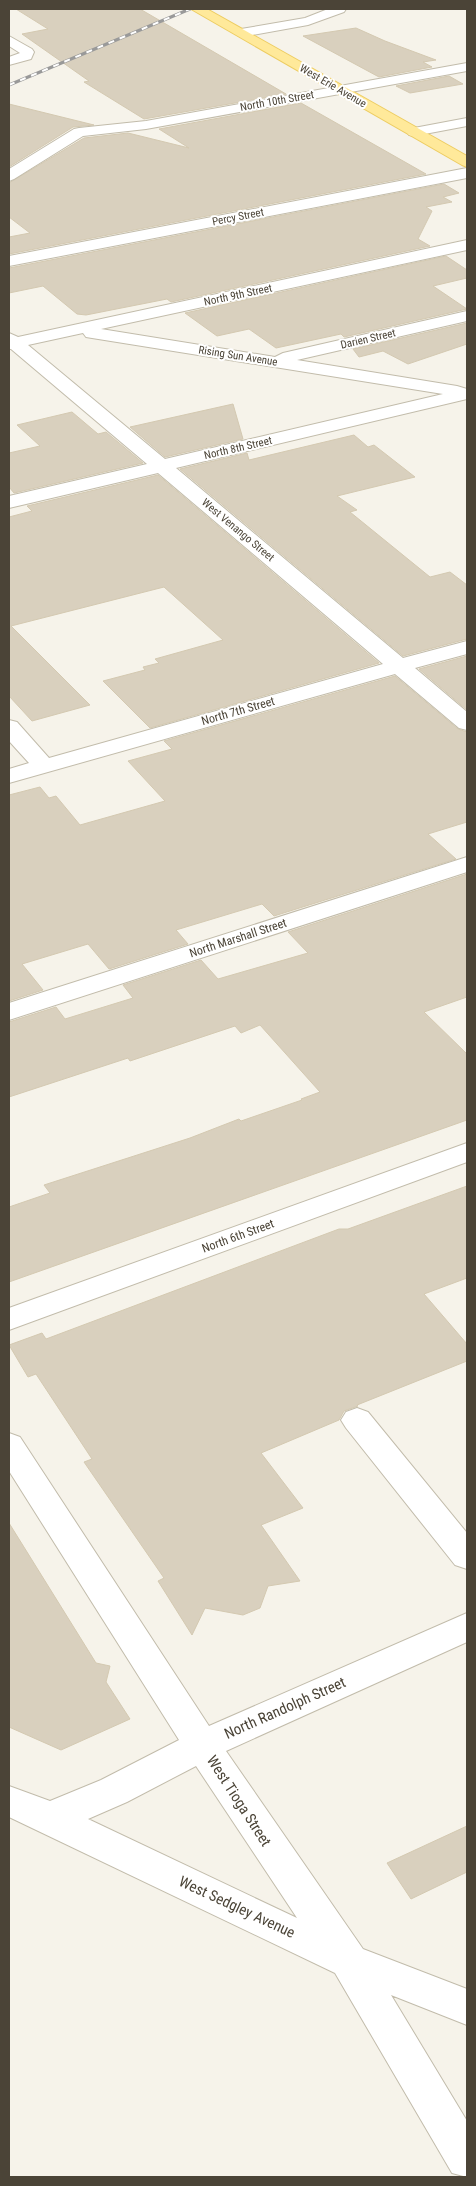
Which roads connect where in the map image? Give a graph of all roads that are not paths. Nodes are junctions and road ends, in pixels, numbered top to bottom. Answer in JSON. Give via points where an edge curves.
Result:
{"nodes":[{"id":1,"x":198,"y":9,"type":"edge"},
{"id":2,"x":339,"y":9,"type":"edge"},
{"id":3,"x":242,"y":33,"type":"junction"},
{"id":4,"x":9,"y":40,"type":"edge"},
{"id":5,"x":9,"y":61,"type":"edge"},
{"id":6,"x":467,"y":67,"type":"edge"},
{"id":7,"x":340,"y":90,"type":"junction"},
{"id":8,"x":467,"y":122,"type":"edge"},
{"id":9,"x":414,"y":132,"type":"junction"},
{"id":10,"x":467,"y":162,"type":"edge"},
{"id":11,"x":467,"y":172,"type":"edge"},
{"id":12,"x":9,"y":176,"type":"edge"},
{"id":13,"x":467,"y":245,"type":"edge"},
{"id":14,"x":9,"y":262,"type":"edge"},
{"id":15,"x":467,"y":316,"type":"edge"},
{"id":16,"x":28,"y":323,"type":"dead end"},
{"id":17,"x":76,"y":330,"type":"junction"},
{"id":18,"x":11,"y":342,"type":"edge"},
{"id":19,"x":269,"y":361,"type":"junction"},
{"id":20,"x":467,"y":393,"type":"edge"},
{"id":21,"x":161,"y":466,"type":"junction"},
{"id":22,"x":9,"y":502,"type":"edge"},
{"id":23,"x":467,"y":647,"type":"edge"},
{"id":24,"x":400,"y":666,"type":"junction"},
{"id":25,"x":467,"y":723,"type":"edge"},
{"id":26,"x":9,"y":726,"type":"edge"},
{"id":27,"x":44,"y":766,"type":"junction"},
{"id":28,"x":9,"y":776,"type":"edge"},
{"id":29,"x":467,"y":864,"type":"edge"},
{"id":30,"x":9,"y":1012,"type":"edge"},
{"id":31,"x":467,"y":1152,"type":"edge"},
{"id":32,"x":9,"y":1319,"type":"edge"},
{"id":33,"x":357,"y":1420,"type":"dead end"},
{"id":34,"x":9,"y":1445,"type":"edge"},
{"id":35,"x":467,"y":1556,"type":"edge"},
{"id":36,"x":467,"y":1627,"type":"edge"},
{"id":37,"x":202,"y":1745,"type":"junction"},
{"id":38,"x":9,"y":1801,"type":"edge"},
{"id":39,"x":50,"y":1818,"type":"junction"},
{"id":40,"x":350,"y":1961,"type":"junction"},
{"id":41,"x":467,"y":2007,"type":"edge"},
{"id":42,"x":467,"y":2159,"type":"edge"}],
"edges":[{"from":1,"to":3,"type":"main road","name":"West Erie Avenue"},
{"from":2,"to":3,"type":"street","via":[[308,21]]},
{"from":3,"to":7,"type":"main road","name":"West Erie Avenue"},
{"from":4,"to":5,"type":"street","via":[[27,52],[25,57]]},
{"from":6,"to":7,"type":"street","name":"North 10th Street"},
{"from":7,"to":9,"type":"main road","name":"West Erie Avenue"},
{"from":7,"to":12,"type":"street","name":"North 10th Street","via":[[146,125],[79,132]]},
{"from":8,"to":9,"type":"street"},
{"from":9,"to":10,"type":"main road","name":"West Erie Avenue"},
{"from":11,"to":14,"type":"street","name":"Percy Street"},
{"from":13,"to":17,"type":"street","name":"North 9th Street"},
{"from":15,"to":19,"type":"street","name":"Darien Street"},
{"from":16,"to":17,"type":"street","name":"Rising Sun Avenue"},
{"from":17,"to":18,"type":"street","name":"North 9th Street"},
{"from":17,"to":19,"type":"street","name":"Rising Sun Avenue"},
{"from":18,"to":21,"type":"street","name":"West Venango Street"},
{"from":19,"to":20,"type":"street","name":"Rising Sun Avenue"},
{"from":20,"to":21,"type":"street","name":"North 8th Street"},
{"from":21,"to":22,"type":"street","name":"North 8th Street"},
{"from":21,"to":24,"type":"street","name":"West Venango Street"},
{"from":23,"to":24,"type":"street","name":"North 7th Street"},
{"from":24,"to":25,"type":"street","name":"West Venango Street"},
{"from":24,"to":27,"type":"street","name":"North 7th Street"},
{"from":26,"to":27,"type":"street"},
{"from":27,"to":28,"type":"street","name":"North 7th Street"},
{"from":29,"to":30,"type":"street","name":"North Marshall Street"},
{"from":31,"to":32,"type":"street","name":"North 6th Street"},
{"from":33,"to":35,"type":"street"},
{"from":34,"to":37,"type":"street","name":"West Tioga Street"},
{"from":36,"to":37,"type":"street","name":"North Randolph Street"},
{"from":37,"to":39,"type":"street","name":"North Randolph Street","via":[[114,1791]]},
{"from":37,"to":40,"type":"street","name":"West Tioga Street"},
{"from":38,"to":39,"type":"street","name":"West Sedgley Avenue"},
{"from":39,"to":40,"type":"street","name":"West Sedgley Avenue"},
{"from":40,"to":41,"type":"street","name":"West Sedgley Avenue"},
{"from":40,"to":42,"type":"street","name":"West Tioga Street"}]}
